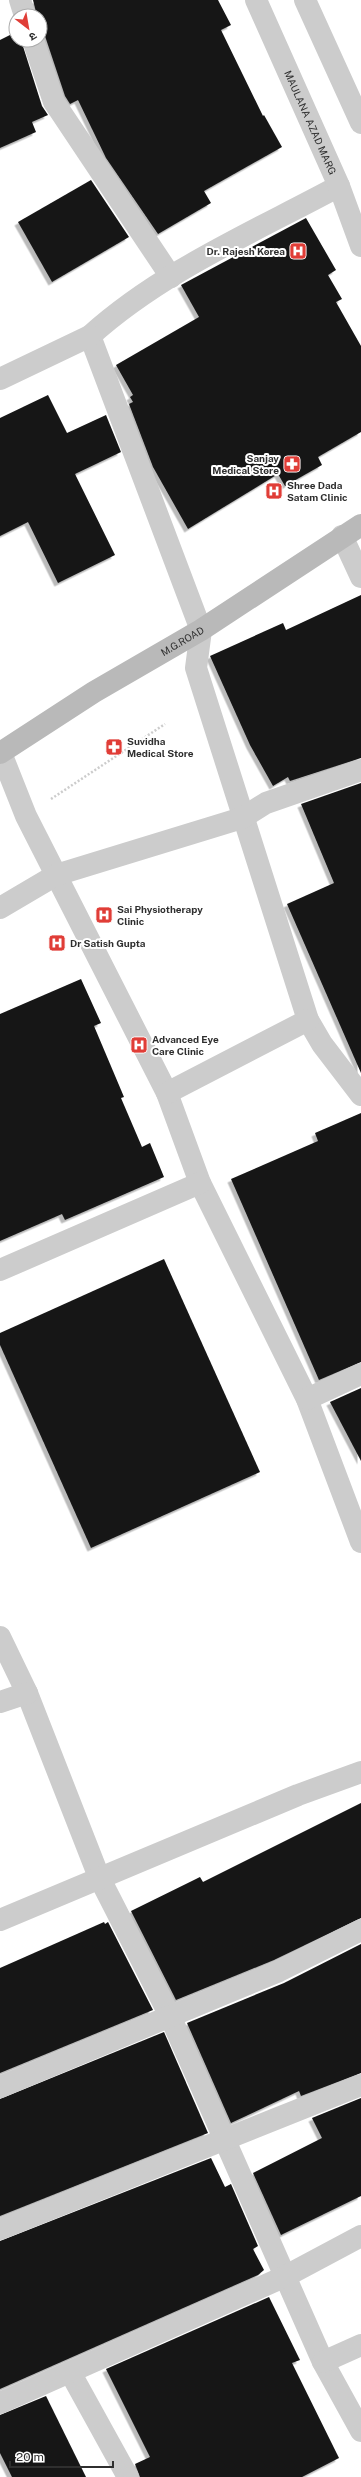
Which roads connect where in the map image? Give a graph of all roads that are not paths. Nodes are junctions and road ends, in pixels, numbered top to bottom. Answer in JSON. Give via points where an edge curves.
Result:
{"nodes":[{"id":1,"x":256,"y":0,"type":"edge"},
{"id":2,"x":305,"y":0,"type":"edge"},
{"id":3,"x":36,"y":48,"type":"edge"},
{"id":4,"x":361,"y":123,"type":"edge"},
{"id":5,"x":339,"y":186,"type":"junction"},
{"id":6,"x":361,"y":246,"type":"edge"},
{"id":7,"x":171,"y":277,"type":"junction"},
{"id":8,"x":90,"y":336,"type":"junction"},
{"id":9,"x":0,"y":379,"type":"edge"},
{"id":10,"x":361,"y":525,"type":"edge"},
{"id":11,"x":342,"y":536,"type":"junction"},
{"id":12,"x":361,"y":577,"type":"edge"},
{"id":13,"x":201,"y":630,"type":"junction"},
{"id":14,"x":0,"y":753,"type":"edge"},
{"id":15,"x":361,"y":770,"type":"edge"},
{"id":16,"x":242,"y":818,"type":"junction"},
{"id":17,"x":56,"y":875,"type":"junction"},
{"id":18,"x":0,"y":908,"type":"edge"},
{"id":19,"x":308,"y":1020,"type":"junction"},
{"id":20,"x":167,"y":1093,"type":"junction"},
{"id":21,"x":361,"y":1095,"type":"edge"},
{"id":22,"x":200,"y":1183,"type":"junction"},
{"id":23,"x":0,"y":1270,"type":"edge"},
{"id":24,"x":361,"y":1374,"type":"edge"},
{"id":25,"x":307,"y":1399,"type":"junction"},
{"id":26,"x":361,"y":1542,"type":"edge"},
{"id":27,"x":0,"y":1636,"type":"edge"},
{"id":28,"x":27,"y":1693,"type":"junction"},
{"id":29,"x":0,"y":1702,"type":"edge"},
{"id":30,"x":361,"y":1772,"type":"edge"},
{"id":31,"x":99,"y":1877,"type":"junction"},
{"id":32,"x":0,"y":1920,"type":"edge"},
{"id":33,"x":361,"y":1930,"type":"edge"},
{"id":34,"x":170,"y":2016,"type":"junction"},
{"id":35,"x":361,"y":2085,"type":"edge"},
{"id":36,"x":0,"y":2087,"type":"edge"},
{"id":37,"x":224,"y":2139,"type":"junction"},
{"id":38,"x":0,"y":2229,"type":"edge"},
{"id":39,"x":361,"y":2236,"type":"edge"},
{"id":40,"x":286,"y":2276,"type":"junction"},
{"id":41,"x":361,"y":2345,"type":"edge"},
{"id":42,"x":323,"y":2362,"type":"junction"},
{"id":43,"x":70,"y":2372,"type":"junction"},
{"id":44,"x":0,"y":2403,"type":"edge"},
{"id":45,"x":361,"y":2431,"type":"edge"},
{"id":46,"x":128,"y":2477,"type":"edge"}],
"edges":[{"from":1,"to":5,"type":"street","name":"MAULANA AZAD MARG"},
{"from":2,"to":4,"type":"street"},
{"from":3,"to":7,"type":"street","via":[[54,102]]},
{"from":5,"to":6,"type":"street","name":"MAULANA AZAD MARG"},
{"from":5,"to":7,"type":"street"},
{"from":7,"to":8,"type":"street","via":[[108,320]]},
{"from":8,"to":9,"type":"street"},
{"from":8,"to":13,"type":"street"},
{"from":10,"to":11,"type":"main road","name":"M.G.ROAD"},
{"from":11,"to":12,"type":"street"},
{"from":11,"to":13,"type":"main road","name":"M.G.ROAD"},
{"from":13,"to":14,"type":"main road","name":"M.G.ROAD","via":[[94,692]]},
{"from":13,"to":16,"type":"street","via":[[196,668]]},
{"from":14,"to":17,"type":"street","via":[[26,816]]},
{"from":15,"to":16,"type":"street","via":[[266,803]]},
{"from":16,"to":17,"type":"street"},
{"from":16,"to":19,"type":"street"},
{"from":17,"to":18,"type":"street"},
{"from":17,"to":20,"type":"street"},
{"from":19,"to":20,"type":"street"},
{"from":19,"to":21,"type":"street","via":[[322,1044]]},
{"from":20,"to":22,"type":"street"},
{"from":22,"to":23,"type":"street"},
{"from":22,"to":25,"type":"street"},
{"from":24,"to":25,"type":"street"},
{"from":25,"to":26,"type":"street"},
{"from":27,"to":28,"type":"street"},
{"from":28,"to":29,"type":"street"},
{"from":28,"to":31,"type":"street"},
{"from":30,"to":31,"type":"street","via":[[298,1795]]},
{"from":31,"to":32,"type":"street"},
{"from":31,"to":34,"type":"street"},
{"from":33,"to":34,"type":"street","via":[[279,1970]]},
{"from":34,"to":36,"type":"street"},
{"from":34,"to":37,"type":"street"},
{"from":35,"to":37,"type":"street"},
{"from":37,"to":38,"type":"street"},
{"from":37,"to":40,"type":"street"},
{"from":39,"to":40,"type":"street"},
{"from":40,"to":42,"type":"street"},
{"from":40,"to":43,"type":"street"},
{"from":41,"to":42,"type":"street"},
{"from":42,"to":45,"type":"street"},
{"from":43,"to":44,"type":"street"},
{"from":43,"to":46,"type":"street"}]}
